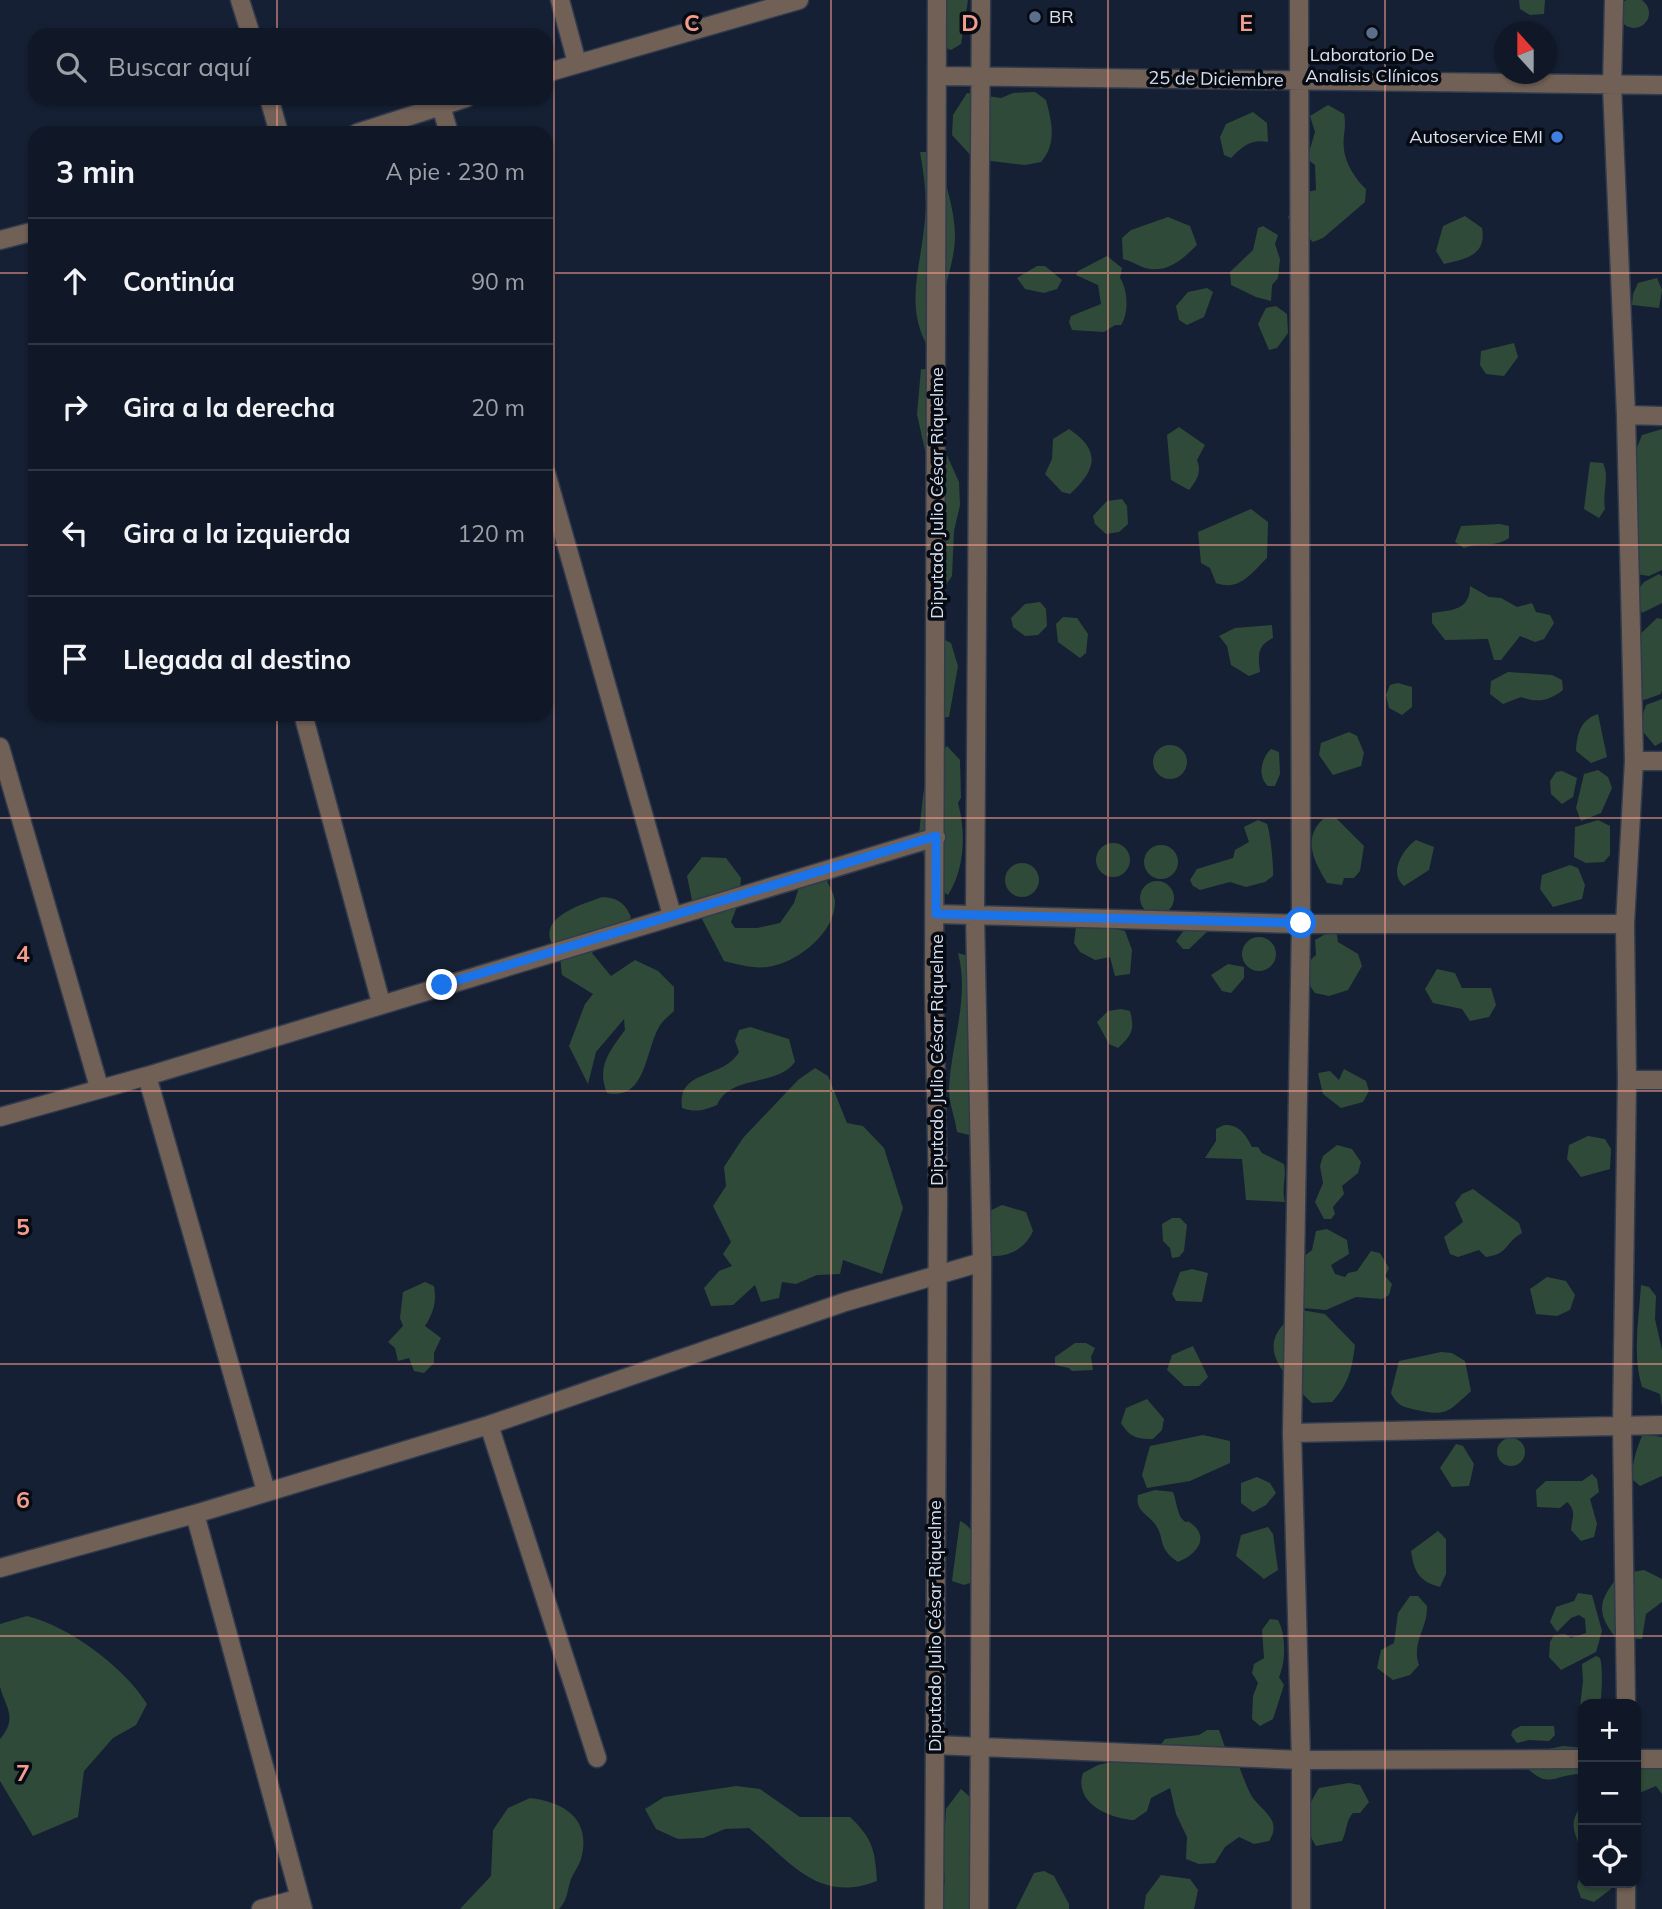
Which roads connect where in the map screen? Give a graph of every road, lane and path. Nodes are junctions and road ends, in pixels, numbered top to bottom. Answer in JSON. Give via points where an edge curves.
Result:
{"nodes":[{"id":1,"x":240,"y":0,"type":"edge"},
{"id":2,"x":559,"y":0,"type":"edge"},
{"id":3,"x":799,"y":0,"type":"edge"},
{"id":4,"x":937,"y":0,"type":"edge"},
{"id":5,"x":981,"y":0,"type":"edge"},
{"id":6,"x":1299,"y":0,"type":"edge"},
{"id":7,"x":1614,"y":0,"type":"edge"},
{"id":8,"x":249,"y":28,"type":"edge"},
{"id":9,"x":578,"y":63,"type":"junction"},
{"id":10,"x":553,"y":71,"type":"edge"},
{"id":11,"x":939,"y":76,"type":"junction"},
{"id":12,"x":983,"y":76,"type":"junction"},
{"id":13,"x":1299,"y":80,"type":"junction"},
{"id":14,"x":1662,"y":85,"type":"edge"},
{"id":15,"x":1612,"y":86,"type":"junction"},
{"id":16,"x":271,"y":105,"type":"edge"},
{"id":17,"x":444,"y":105,"type":"edge"},
{"id":18,"x":441,"y":106,"type":"junction"},
{"id":19,"x":277,"y":126,"type":"edge"},
{"id":20,"x":379,"y":126,"type":"edge"},
{"id":21,"x":447,"y":126,"type":"edge"},
{"id":22,"x":28,"y":233,"type":"edge"},
{"id":23,"x":0,"y":240,"type":"edge"},
{"id":24,"x":1626,"y":415,"type":"junction"},
{"id":25,"x":1662,"y":416,"type":"edge"},
{"id":26,"x":553,"y":498,"type":"edge"},
{"id":27,"x":305,"y":721,"type":"edge"},
{"id":28,"x":0,"y":747,"type":"edge"},
{"id":29,"x":1634,"y":761,"type":"junction"},
{"id":30,"x":1662,"y":761,"type":"edge"},
{"id":31,"x":936,"y":836,"type":"junction"},
{"id":32,"x":936,"y":914,"type":"junction"},
{"id":33,"x":672,"y":915,"type":"junction"},
{"id":34,"x":975,"y":915,"type":"junction"},
{"id":35,"x":1301,"y":923,"type":"junction"},
{"id":36,"x":1625,"y":924,"type":"junction"},
{"id":37,"x":381,"y":1003,"type":"junction"},
{"id":38,"x":147,"y":1076,"type":"junction"},
{"id":39,"x":1627,"y":1080,"type":"junction"},
{"id":40,"x":1662,"y":1080,"type":"edge"},
{"id":41,"x":99,"y":1087,"type":"junction"},
{"id":42,"x":0,"y":1117,"type":"edge"},
{"id":43,"x":982,"y":1262,"type":"junction"},
{"id":44,"x":936,"y":1276,"type":"junction"},
{"id":45,"x":489,"y":1424,"type":"junction"},
{"id":46,"x":1622,"y":1425,"type":"junction"},
{"id":47,"x":1662,"y":1425,"type":"edge"},
{"id":48,"x":1293,"y":1433,"type":"junction"},
{"id":49,"x":266,"y":1491,"type":"junction"},
{"id":50,"x":195,"y":1514,"type":"junction"},
{"id":51,"x":0,"y":1568,"type":"edge"},
{"id":52,"x":1626,"y":1699,"type":"edge"},
{"id":53,"x":935,"y":1745,"type":"junction"},
{"id":54,"x":978,"y":1747,"type":"junction"},
{"id":55,"x":597,"y":1758,"type":"dead end"},
{"id":56,"x":1578,"y":1759,"type":"edge"},
{"id":57,"x":1641,"y":1759,"type":"edge"},
{"id":58,"x":1662,"y":1759,"type":"edge"},
{"id":59,"x":1301,"y":1760,"type":"junction"},
{"id":60,"x":1626,"y":1888,"type":"edge"},
{"id":61,"x":301,"y":1903,"type":"edge"},
{"id":62,"x":261,"y":1909,"type":"edge"},
{"id":63,"x":933,"y":1909,"type":"edge"},
{"id":64,"x":979,"y":1909,"type":"edge"},
{"id":65,"x":1301,"y":1909,"type":"edge"},
{"id":66,"x":1626,"y":1909,"type":"edge"}],
"edges":[{"from":1,"to":8,"type":"street"},
{"from":2,"to":9,"type":"street"},
{"from":3,"to":9,"type":"street"},
{"from":4,"to":11,"type":"street","name":"Diputado Julio César Riquelme"},
{"from":5,"to":12,"type":"street"},
{"from":6,"to":13,"type":"street"},
{"from":7,"to":15,"type":"street"},
{"from":9,"to":10,"type":"street"},
{"from":11,"to":12,"type":"street","name":"25 de Diciembre"},
{"from":11,"to":31,"type":"street","name":"Diputado Julio César Riquelme"},
{"from":12,"to":13,"type":"street","name":"25 de Diciembre"},
{"from":12,"to":34,"type":"street"},
{"from":13,"to":15,"type":"street","name":"25 de Diciembre"},
{"from":13,"to":35,"type":"street"},
{"from":14,"to":15,"type":"street","name":"25 de Diciembre"},
{"from":15,"to":24,"type":"street"},
{"from":16,"to":19,"type":"street"},
{"from":17,"to":18,"type":"street"},
{"from":18,"to":20,"type":"street"},
{"from":18,"to":21,"type":"street"},
{"from":22,"to":23,"type":"street"},
{"from":24,"to":25,"type":"street"},
{"from":24,"to":29,"type":"street"},
{"from":26,"to":33,"type":"street"},
{"from":27,"to":37,"type":"street"},
{"from":28,"to":41,"type":"street"},
{"from":29,"to":30,"type":"street"},
{"from":29,"to":36,"type":"street"},
{"from":31,"to":32,"type":"street","name":"Diputado Julio César Riquelme"},
{"from":31,"to":33,"type":"street"},
{"from":32,"to":34,"type":"street"},
{"from":32,"to":44,"type":"street","name":"Diputado Julio César Riquelme"},
{"from":33,"to":37,"type":"street"},
{"from":34,"to":35,"type":"street"},
{"from":34,"to":43,"type":"street"},
{"from":35,"to":36,"type":"street"},
{"from":35,"to":48,"type":"street"},
{"from":36,"to":39,"type":"street"},
{"from":37,"to":38,"type":"street"},
{"from":38,"to":41,"type":"street"},
{"from":38,"to":49,"type":"street"},
{"from":39,"to":40,"type":"street"},
{"from":39,"to":46,"type":"street"},
{"from":41,"to":42,"type":"street"},
{"from":43,"to":44,"type":"street"},
{"from":43,"to":54,"type":"street"},
{"from":44,"to":45,"type":"street","via":[[845,1302]]},
{"from":44,"to":53,"type":"street","name":"Diputado Julio César Riquelme"},
{"from":45,"to":49,"type":"street"},
{"from":45,"to":55,"type":"street"},
{"from":46,"to":47,"type":"street"},
{"from":46,"to":48,"type":"street"},
{"from":46,"to":52,"type":"street"},
{"from":48,"to":59,"type":"street"},
{"from":49,"to":50,"type":"street"},
{"from":50,"to":51,"type":"street"},
{"from":50,"to":61,"type":"street"},
{"from":53,"to":54,"type":"street"},
{"from":53,"to":63,"type":"street","name":"Diputado Julio César Riquelme"},
{"from":54,"to":59,"type":"street"},
{"from":54,"to":64,"type":"street"},
{"from":56,"to":59,"type":"street"},
{"from":57,"to":58,"type":"street"},
{"from":59,"to":65,"type":"street"},
{"from":60,"to":66,"type":"street"},
{"from":61,"to":62,"type":"street"}]}
